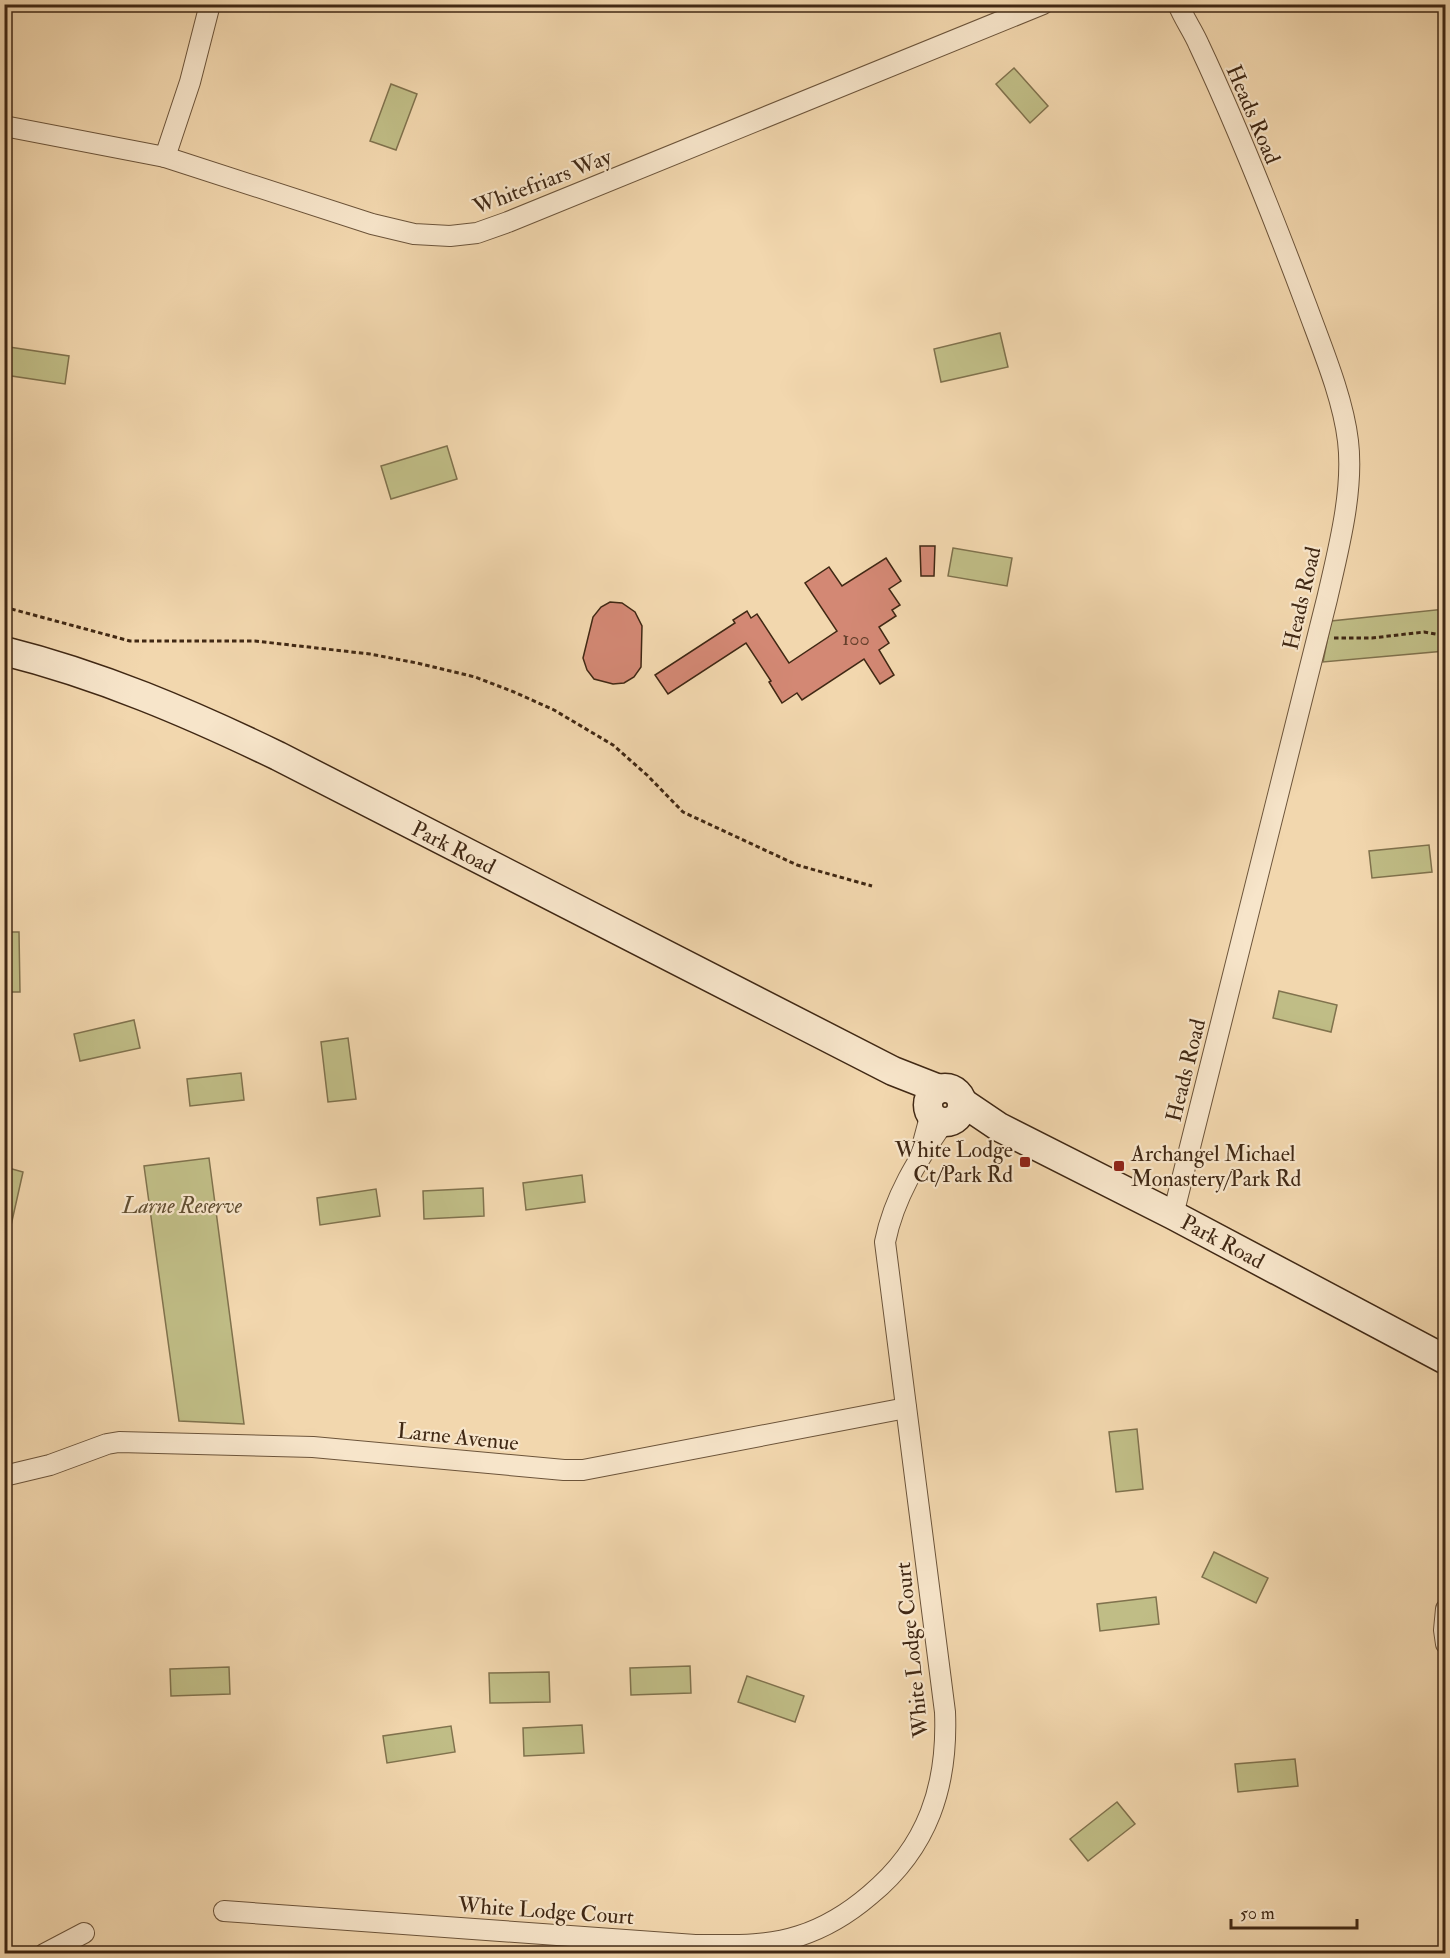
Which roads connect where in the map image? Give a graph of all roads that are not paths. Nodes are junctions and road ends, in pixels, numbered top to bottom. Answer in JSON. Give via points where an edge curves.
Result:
{"nodes":[{"id":1,"x":210,"y":4,"type":"edge"},
{"id":2,"x":1043,"y":4,"type":"edge"},
{"id":3,"x":1178,"y":6,"type":"edge"},
{"id":4,"x":4,"y":126,"type":"edge"},
{"id":5,"x":165,"y":157,"type":"junction"},
{"id":6,"x":4,"y":651,"type":"edge"},
{"id":7,"x":943,"y":1108,"type":"junction"},
{"id":8,"x":1173,"y":1215,"type":"junction"},
{"id":9,"x":1446,"y":1360,"type":"edge"},
{"id":10,"x":906,"y":1408,"type":"junction"},
{"id":11,"x":4,"y":1476,"type":"edge"},
{"id":12,"x":1446,"y":1609,"type":"edge"},
{"id":13,"x":1446,"y":1644,"type":"edge"},
{"id":14,"x":224,"y":1911,"type":"dead end"},
{"id":15,"x":84,"y":1932,"type":"dead end"},
{"id":16,"x":44,"y":1953,"type":"edge"}],
"edges":[{"from":1,"to":5,"type":"street"},
{"from":2,"to":5,"type":"street","name":"Whitefriars Way","via":[[477,233],[414,234],[372,224]]},
{"from":3,"to":8,"type":"street","name":"Heads Road","via":[[1203,54],[1288,256],[1323,352],[1344,419],[1349,477],[1339,545],[1317,638]]},
{"from":4,"to":5,"type":"street","name":"Whitefriars Way"},
{"from":6,"to":7,"type":"street","name":"Park Road","via":[[68,668],[160,702],[299,767],[893,1071]]},
{"from":7,"to":8,"type":"street","name":"Park Road","via":[[999,1127]]},
{"from":7,"to":10,"type":"street","name":"White Lodge Court","via":[[892,1213],[885,1242]]},
{"from":8,"to":9,"type":"street","name":"Park Road"},
{"from":10,"to":11,"type":"street","name":"Larne Avenue","via":[[583,1470],[313,1447],[119,1442]]},
{"from":10,"to":14,"type":"street","name":"White Lodge Court","via":[[945,1712],[943,1773],[928,1821],[910,1854],[889,1880],[857,1906],[832,1923],[799,1936],[746,1946]]},
{"from":12,"to":13,"type":"street"},
{"from":15,"to":16,"type":"street"}]}
